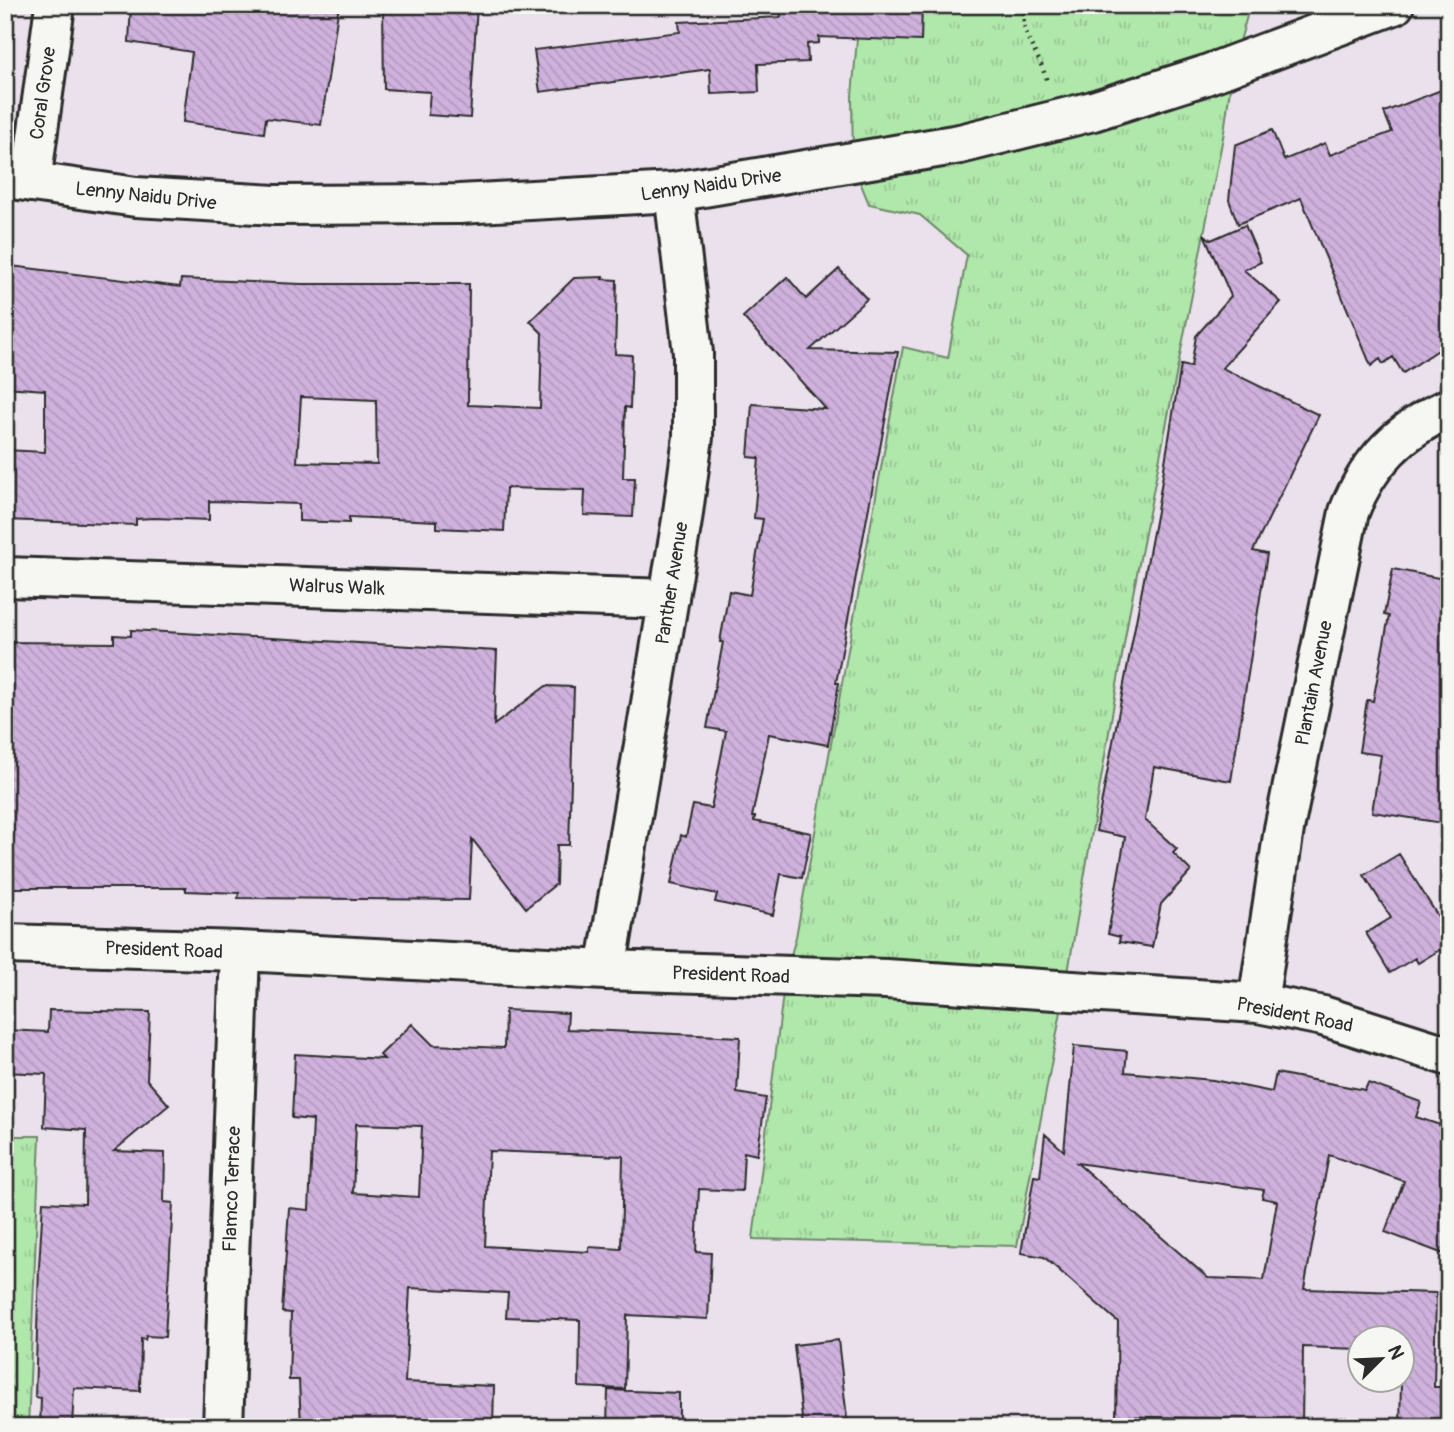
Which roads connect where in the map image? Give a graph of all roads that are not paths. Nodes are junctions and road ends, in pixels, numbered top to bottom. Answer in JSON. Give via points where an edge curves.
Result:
{"nodes":[{"id":1,"x":55,"y":5,"type":"edge"},
{"id":2,"x":1394,"y":5,"type":"edge"},
{"id":3,"x":18,"y":180,"type":"edge"},
{"id":4,"x":674,"y":192,"type":"junction"},
{"id":5,"x":1449,"y":408,"type":"edge"},
{"id":6,"x":5,"y":577,"type":"edge"},
{"id":7,"x":669,"y":598,"type":"junction"},
{"id":8,"x":5,"y":944,"type":"edge"},
{"id":9,"x":240,"y":951,"type":"junction"},
{"id":10,"x":606,"y":970,"type":"junction"},
{"id":11,"x":1258,"y":1003,"type":"junction"},
{"id":12,"x":1449,"y":1056,"type":"edge"},
{"id":13,"x":223,"y":1427,"type":"edge"}],
"edges":[{"from":1,"to":3,"type":"street","name":"Coral Grove"},
{"from":2,"to":4,"type":"street","name":"Lenny Naidu Drive","via":[[1203,76],[1056,120],[960,144]]},
{"from":3,"to":4,"type":"street","name":"Lenny Naidu Drive","via":[[136,197],[275,205],[459,204]]},
{"from":4,"to":7,"type":"street","name":"Panther Avenue","via":[[694,403]]},
{"from":5,"to":11,"type":"street","name":"Plantain Avenue","via":[[1397,437],[1360,483],[1349,512],[1284,829]]},
{"from":6,"to":7,"type":"street","name":"Walrus Walk"},
{"from":7,"to":10,"type":"street","name":"Panther Avenue"},
{"from":8,"to":9,"type":"street","name":"President Road"},
{"from":9,"to":10,"type":"street","name":"President Road"},
{"from":9,"to":13,"type":"street","name":"Flamco Terrace"},
{"from":10,"to":11,"type":"street","name":"President Road","via":[[886,979]]},
{"from":11,"to":12,"type":"street","name":"President Road","via":[[1323,1016]]}]}
